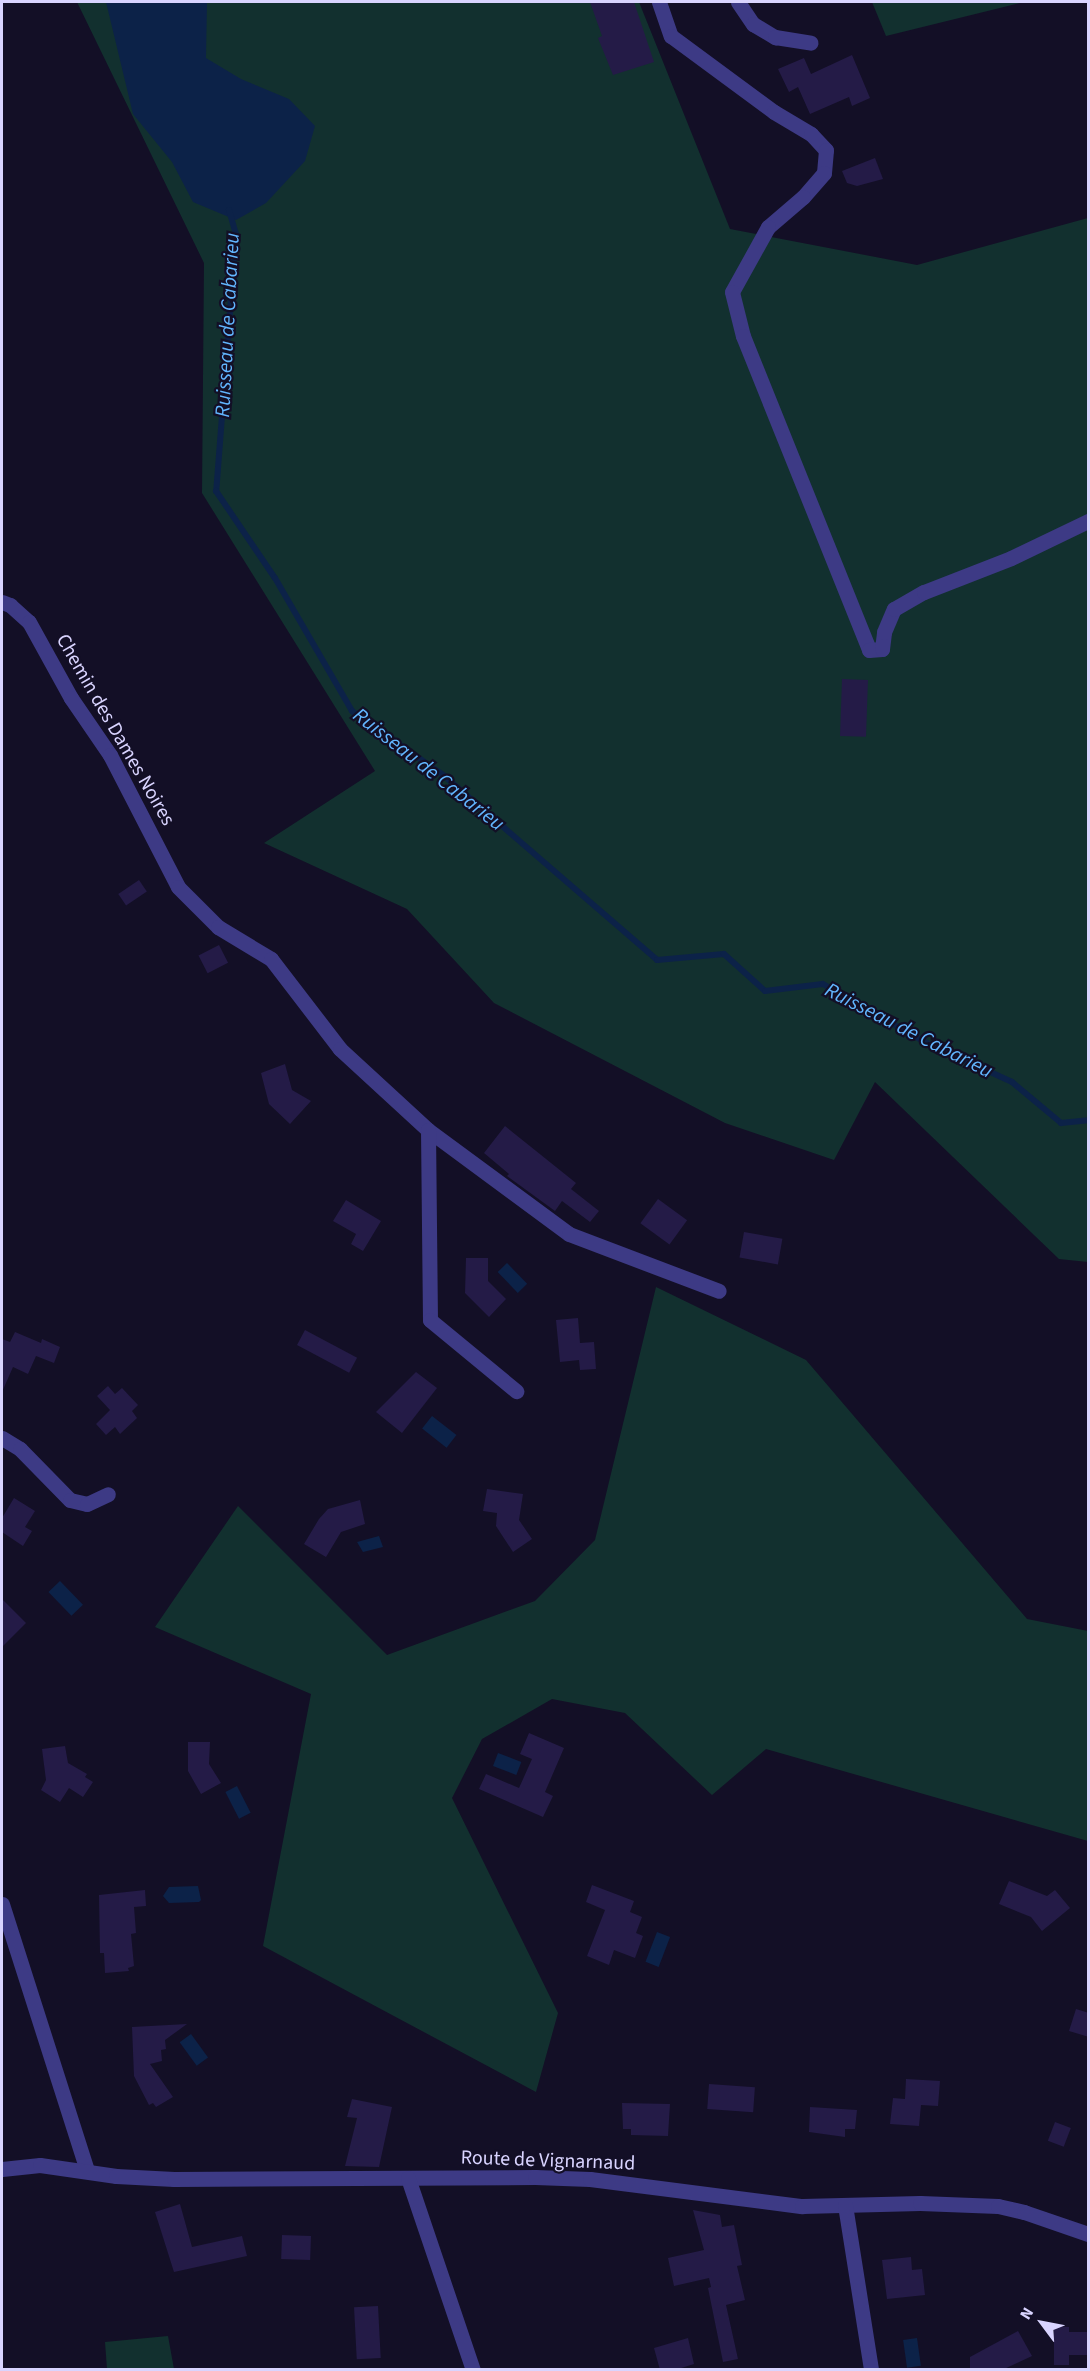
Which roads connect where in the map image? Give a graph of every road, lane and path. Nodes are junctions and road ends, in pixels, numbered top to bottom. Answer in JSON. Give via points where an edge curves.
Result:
{"nodes":[{"id":1,"x":659,"y":2,"type":"edge"},
{"id":2,"x":738,"y":2,"type":"edge"},
{"id":3,"x":811,"y":43,"type":"dead end"},
{"id":4,"x":1089,"y":521,"type":"edge"},
{"id":5,"x":2,"y":602,"type":"edge"},
{"id":6,"x":428,"y":1130,"type":"junction"},
{"id":7,"x":719,"y":1291,"type":"dead end"},
{"id":8,"x":516,"y":1391,"type":"dead end"},
{"id":9,"x":2,"y":1438,"type":"edge"},
{"id":10,"x":108,"y":1494,"type":"dead end"},
{"id":11,"x":2,"y":1904,"type":"edge"},
{"id":12,"x":2,"y":2169,"type":"edge"},
{"id":13,"x":87,"y":2171,"type":"junction"},
{"id":14,"x":408,"y":2178,"type":"junction"},
{"id":15,"x":845,"y":2205,"type":"junction"},
{"id":16,"x":1089,"y":2234,"type":"edge"},
{"id":17,"x":473,"y":2370,"type":"edge"},
{"id":18,"x":871,"y":2370,"type":"edge"}],
"edges":[{"from":1,"to":4,"type":"street","via":[[671,36],[727,79],[811,134],[826,150],[824,173],[768,227],[732,292],[743,336],[869,650],[882,649],[894,609],[924,592],[1011,558]]},
{"from":2,"to":3,"type":"street","via":[[753,24],[775,37]]},
{"from":5,"to":6,"type":"street","name":"Chemin des Dames Noires","via":[[29,622],[110,755],[178,887],[218,927],[271,959],[340,1049]]},
{"from":6,"to":7,"type":"street","name":"Chemin des Dames Noires","via":[[569,1234]]},
{"from":6,"to":8,"type":"street","via":[[430,1320]]},
{"from":9,"to":10,"type":"street","via":[[20,1449],[69,1500],[87,1504]]},
{"from":11,"to":13,"type":"street"},
{"from":12,"to":13,"type":"street","name":"Route de Vignarnaud","via":[[40,2165]]},
{"from":13,"to":14,"type":"street","name":"Route de Vignarnaud","via":[[174,2179]]},
{"from":14,"to":15,"type":"street","name":"Route de Vignarnaud","via":[[590,2179],[764,2203]]},
{"from":14,"to":17,"type":"street"},
{"from":15,"to":16,"type":"street","name":"Route de Vignarnaud","via":[[998,2206]]},
{"from":15,"to":18,"type":"street"}]}
